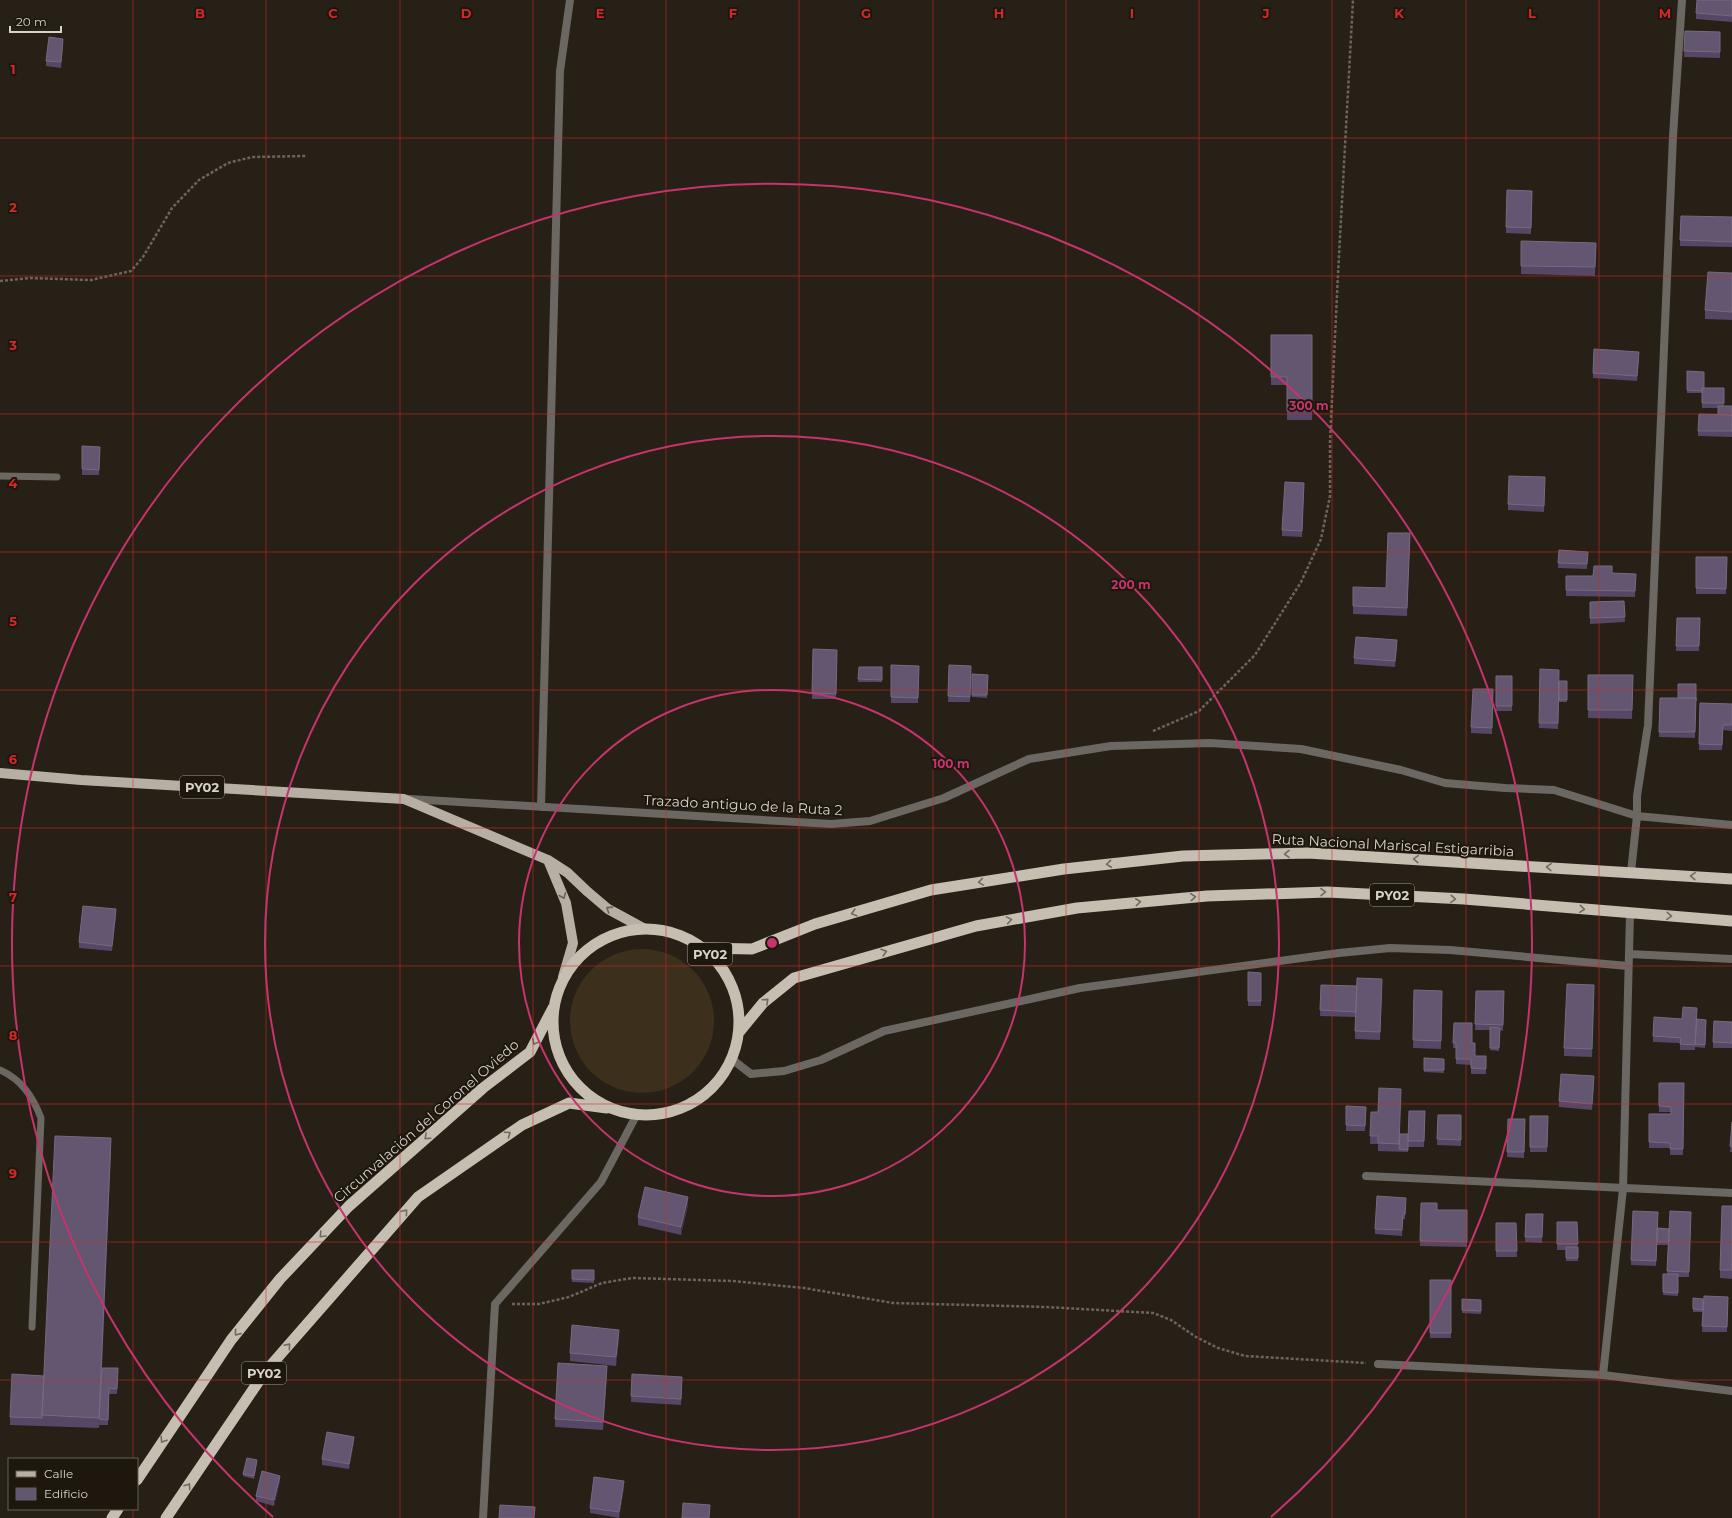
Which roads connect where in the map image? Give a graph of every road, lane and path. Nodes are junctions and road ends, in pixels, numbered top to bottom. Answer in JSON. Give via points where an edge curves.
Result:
{"nodes":[{"id":1,"x":570,"y":0,"type":"edge"},
{"id":2,"x":1353,"y":0,"type":"edge"},
{"id":3,"x":1682,"y":0,"type":"edge"},
{"id":4,"x":306,"y":156,"type":"dead end"},
{"id":5,"x":0,"y":281,"type":"edge"},
{"id":6,"x":0,"y":476,"type":"edge"},
{"id":7,"x":58,"y":477,"type":"dead end"},
{"id":8,"x":1148,"y":734,"type":"dead end"},
{"id":9,"x":0,"y":774,"type":"edge"},
{"id":10,"x":404,"y":799,"type":"junction"},
{"id":11,"x":542,"y":807,"type":"junction"},
{"id":12,"x":1637,"y":816,"type":"junction"},
{"id":13,"x":1732,"y":825,"type":"edge"},
{"id":14,"x":548,"y":860,"type":"junction"},
{"id":15,"x":1631,"y":872,"type":"junction"},
{"id":16,"x":1732,"y":879,"type":"edge"},
{"id":17,"x":1630,"y":914,"type":"junction"},
{"id":18,"x":1732,"y":921,"type":"edge"},
{"id":19,"x":643,"y":928,"type":"junction"},
{"id":20,"x":704,"y":948,"type":"junction"},
{"id":21,"x":1629,"y":954,"type":"junction"},
{"id":22,"x":1732,"y":959,"type":"edge"},
{"id":23,"x":1628,"y":966,"type":"junction"},
{"id":24,"x":563,"y":977,"type":"junction"},
{"id":25,"x":553,"y":1008,"type":"junction"},
{"id":26,"x":740,"y":1031,"type":"junction"},
{"id":27,"x":733,"y":1060,"type":"junction"},
{"id":28,"x":0,"y":1070,"type":"edge"},
{"id":29,"x":607,"y":1108,"type":"junction"},
{"id":30,"x":636,"y":1116,"type":"junction"},
{"id":31,"x":1366,"y":1176,"type":"dead end"},
{"id":32,"x":1623,"y":1188,"type":"junction"},
{"id":33,"x":1732,"y":1193,"type":"edge"},
{"id":34,"x":495,"y":1304,"type":"junction"},
{"id":35,"x":32,"y":1327,"type":"dead end"},
{"id":36,"x":1378,"y":1364,"type":"joint"},
{"id":37,"x":1603,"y":1375,"type":"junction"},
{"id":38,"x":1732,"y":1391,"type":"edge"},
{"id":39,"x":138,"y":1479,"type":"edge"},
{"id":40,"x":166,"y":1518,"type":"edge"},
{"id":41,"x":483,"y":1518,"type":"edge"}],
"edges":[{"from":1,"to":11,"type":"street","via":[[560,70]]},
{"from":2,"to":8,"type":"path","via":[[1330,442],[1330,496],[1321,539],[1301,582],[1255,655],[1199,711]]},
{"from":3,"to":12,"type":"street","via":[[1672,144],[1648,725],[1637,796]]},
{"from":4,"to":5,"type":"path","via":[[252,157],[228,163],[199,180],[172,208],[143,257],[131,271],[91,280],[31,278]]},
{"from":6,"to":7,"type":"lane"},
{"from":9,"to":10,"type":"main road","number":"PY02"},
{"from":10,"to":11,"type":"street","name":"Trazado antiguo de la Ruta 2"},
{"from":10,"to":14,"type":"main road","number":"PY02"},
{"from":11,"to":12,"type":"street","name":"Trazado antiguo de la Ruta 2","via":[[831,824],[870,821],[944,798],[1028,759],[1111,746],[1210,743],[1301,749],[1401,770],[1444,783],[1554,790]]},
{"from":12,"to":13,"type":"street","name":"Trazado antiguo de la Ruta 2"},
{"from":12,"to":15,"type":"street"},
{"from":19,"to":14,"type":"main road","number":"PY02","one_way":true,"via":[[608,909],[568,873]]},
{"from":14,"to":24,"type":"main road","number":"PY02","one_way":true,"via":[[566,903],[573,943]]},
{"from":16,"to":15,"type":"highway","name":"Ruta Nacional Mariscal Estigarribia","number":"PY02","one_way":true},
{"from":15,"to":20,"type":"highway","name":"Ruta Nacional Mariscal Estigarribia","number":"PY02","one_way":true,"via":[[1308,853],[1183,856],[1064,869],[931,890],[815,924],[752,949]]},
{"from":17,"to":18,"type":"highway","number":"PY02","one_way":true},
{"from":17,"to":21,"type":"street"},
{"from":26,"to":17,"type":"highway","number":"PY02","one_way":true,"via":[[763,1003],[794,978],[976,926],[1077,908],[1207,896],[1327,892],[1464,899]]},
{"from":19,"to":20,"type":"highway","number":"PY02","via":[[675,933]]},
{"from":19,"to":24,"type":"highway","number":"PY02","via":[[611,935],[584,952]]},
{"from":20,"to":26,"type":"highway","number":"PY02","via":[[726,971],[738,1000]]},
{"from":21,"to":22,"type":"street"},
{"from":21,"to":23,"type":"street"},
{"from":23,"to":27,"type":"street","via":[[1450,950],[1390,948],[1339,952],[1080,988],[884,1030],[821,1060],[784,1071],[751,1074]]},
{"from":23,"to":32,"type":"street"},
{"from":24,"to":25,"type":"highway","number":"PY02"},
{"from":25,"to":29,"type":"highway","number":"PY02","via":[[553,1038],[563,1067],[582,1091]]},
{"from":25,"to":39,"type":"highway","name":"Circunvalación del Coronel Oviedo","number":"PY02","one_way":true,"via":[[530,1052],[483,1088],[349,1206],[280,1280],[231,1340]]},
{"from":26,"to":27,"type":"highway","number":"PY02"},
{"from":27,"to":30,"type":"highway","number":"PY02","via":[[717,1085],[694,1104],[666,1114]]},
{"from":28,"to":35,"type":"lane","via":[[21,1083],[35,1101],[41,1118]]},
{"from":29,"to":30,"type":"highway","number":"PY02"},
{"from":40,"to":29,"type":"highway","number":"PY02","one_way":true,"via":[[265,1372],[418,1197],[522,1125],[569,1104]]},
{"from":30,"to":34,"type":"street","via":[[601,1182]]},
{"from":31,"to":32,"type":"street"},
{"from":32,"to":33,"type":"street"},
{"from":32,"to":37,"type":"street"},
{"from":34,"to":36,"type":"path","via":[[539,1304],[569,1297],[602,1283],[632,1278],[733,1281],[804,1288],[893,1303],[1153,1313],[1171,1320],[1218,1348],[1245,1356]]},
{"from":34,"to":41,"type":"street"},
{"from":36,"to":37,"type":"street"},
{"from":37,"to":38,"type":"street"}]}
